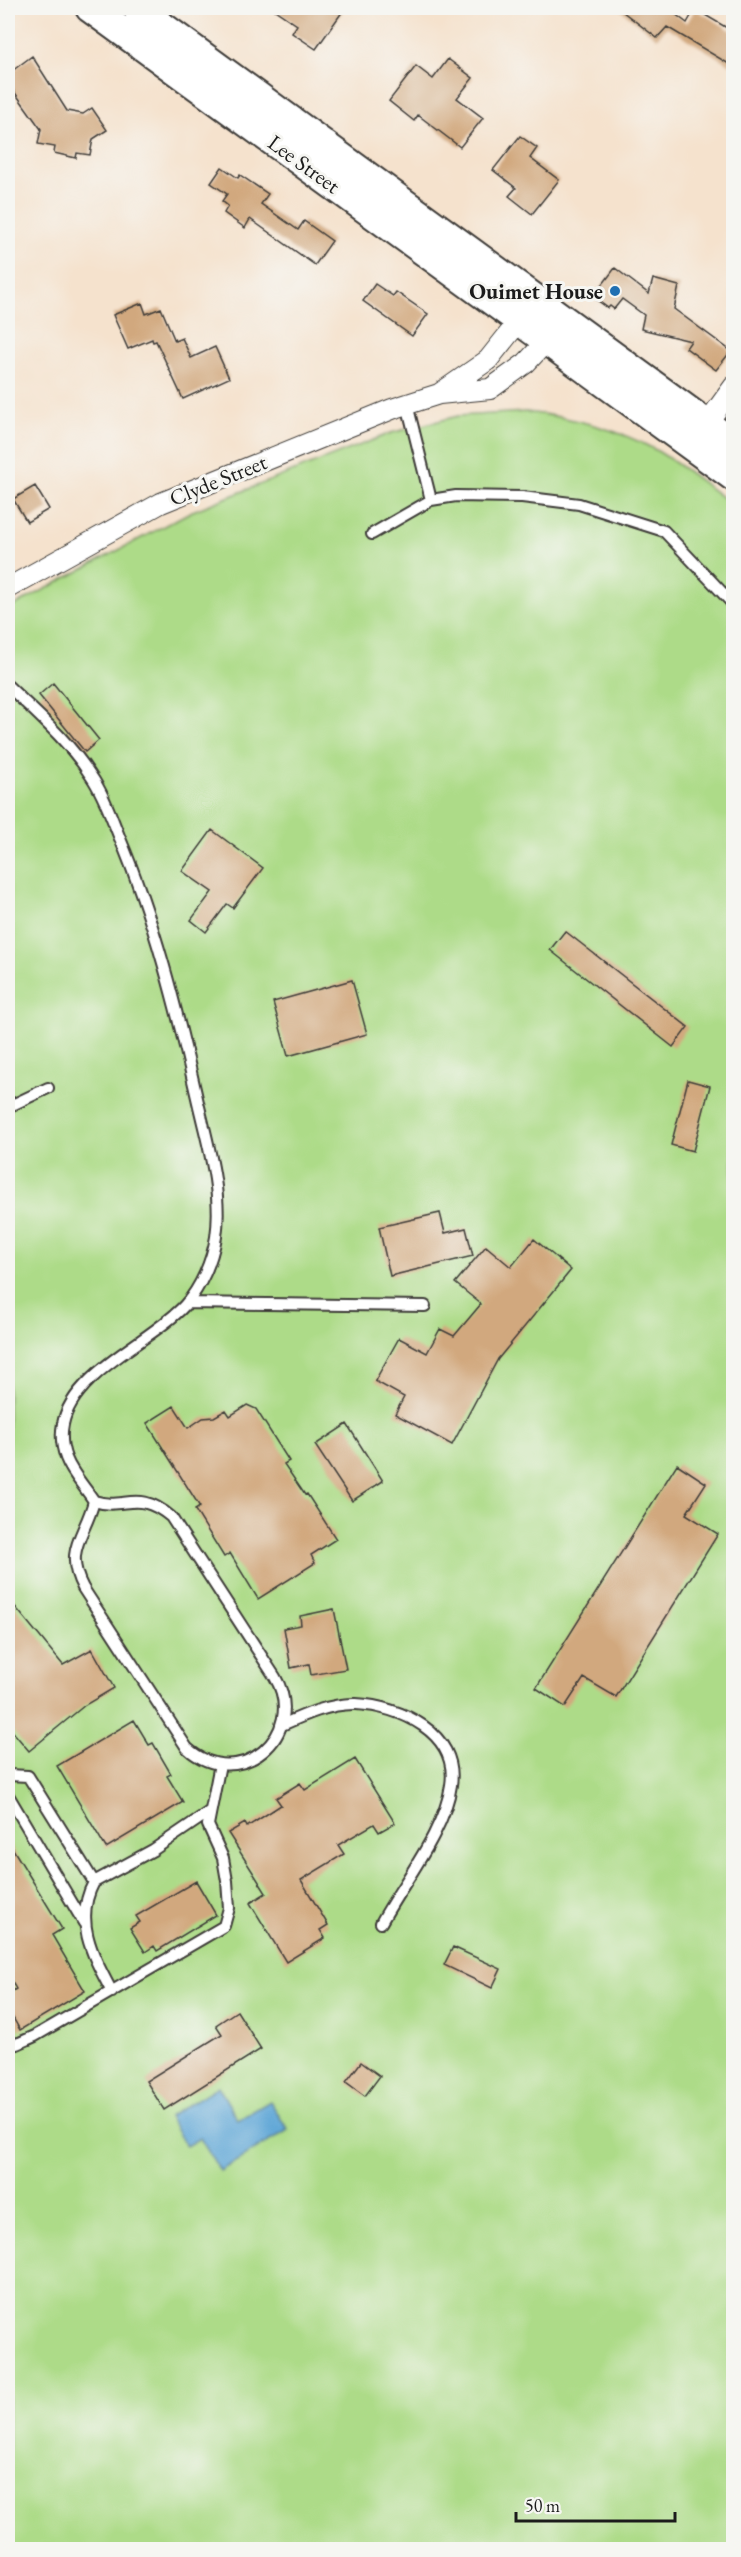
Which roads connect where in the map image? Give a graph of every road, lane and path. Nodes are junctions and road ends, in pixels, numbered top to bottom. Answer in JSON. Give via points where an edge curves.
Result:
{"nodes":[{"id":1,"x":90,"y":8,"type":"edge"},
{"id":2,"x":137,"y":8,"type":"edge"},
{"id":3,"x":528,"y":310,"type":"junction"},
{"id":4,"x":556,"y":330,"type":"junction"},
{"id":5,"x":734,"y":386,"type":"edge"},
{"id":6,"x":439,"y":394,"type":"junction"},
{"id":7,"x":407,"y":404,"type":"junction"},
{"id":8,"x":699,"y":435,"type":"junction"},
{"id":9,"x":734,"y":444,"type":"edge"},
{"id":10,"x":734,"y":477,"type":"edge"},
{"id":11,"x":431,"y":500,"type":"junction"},
{"id":12,"x":372,"y":534,"type":"dead end"},
{"id":13,"x":8,"y":588,"type":"edge"},
{"id":14,"x":734,"y":605,"type":"edge"},
{"id":15,"x":8,"y":686,"type":"edge"},
{"id":16,"x":48,"y":1088,"type":"dead end"},
{"id":17,"x":8,"y":1107,"type":"edge"},
{"id":18,"x":187,"y":1303,"type":"junction"},
{"id":19,"x":424,"y":1306,"type":"dead end"},
{"id":20,"x":94,"y":1501,"type":"junction"},
{"id":21,"x":282,"y":1725,"type":"junction"},
{"id":22,"x":219,"y":1764,"type":"junction"},
{"id":23,"x":8,"y":1773,"type":"edge"},
{"id":24,"x":8,"y":1795,"type":"edge"},
{"id":25,"x":208,"y":1812,"type":"junction"},
{"id":26,"x":94,"y":1882,"type":"junction"},
{"id":27,"x":381,"y":1923,"type":"dead end"},
{"id":28,"x":84,"y":1924,"type":"junction"},
{"id":29,"x":112,"y":1992,"type":"junction"},
{"id":30,"x":8,"y":2042,"type":"edge"}],
"edges":[{"from":1,"to":3,"type":"main road","name":"Lee Street"},
{"from":2,"to":3,"type":"main road","name":"Lee Street"},
{"from":3,"to":4,"type":"main road"},
{"from":3,"to":6,"type":"street","name":"Clyde Street","via":[[488,360]]},
{"from":4,"to":6,"type":"street","name":"Clyde Street","via":[[526,363],[490,389]]},
{"from":4,"to":8,"type":"main road"},
{"from":5,"to":8,"type":"street"},
{"from":6,"to":7,"type":"street","name":"Clyde Street"},
{"from":7,"to":11,"type":"lane"},
{"from":7,"to":13,"type":"street","name":"Clyde Street","via":[[161,503]]},
{"from":8,"to":9,"type":"main road"},
{"from":8,"to":10,"type":"main road"},
{"from":11,"to":12,"type":"lane"},
{"from":11,"to":14,"type":"lane","via":[[496,496],[579,504],[664,531]]},
{"from":15,"to":18,"type":"lane","via":[[73,750],[93,777],[130,862],[151,926],[181,1030],[217,1195],[216,1237],[201,1280]]},
{"from":16,"to":17,"type":"lane"},
{"from":18,"to":19,"type":"lane"},
{"from":18,"to":20,"type":"lane","via":[[97,1372],[72,1400],[63,1426],[64,1449],[73,1471]]},
{"from":20,"to":21,"type":"lane","via":[[145,1502],[162,1509],[176,1522],[278,1682],[284,1706]]},
{"from":20,"to":22,"type":"lane","via":[[75,1547],[80,1583],[183,1744],[202,1759]]},
{"from":21,"to":22,"type":"lane","via":[[273,1741],[255,1757],[238,1764]]},
{"from":21,"to":27,"type":"lane","via":[[330,1707],[365,1705],[416,1720],[443,1746],[451,1766],[450,1795],[434,1834]]},
{"from":22,"to":25,"type":"lane"},
{"from":23,"to":26,"type":"lane","via":[[28,1776]]},
{"from":24,"to":28,"type":"lane"},
{"from":25,"to":26,"type":"lane","via":[[153,1850]]},
{"from":25,"to":29,"type":"lane","via":[[210,1835],[223,1858],[229,1895],[224,1926]]},
{"from":26,"to":28,"type":"lane","via":[[86,1901]]},
{"from":28,"to":29,"type":"lane","via":[[90,1951]]},
{"from":29,"to":30,"type":"lane","via":[[35,2036]]}]}
